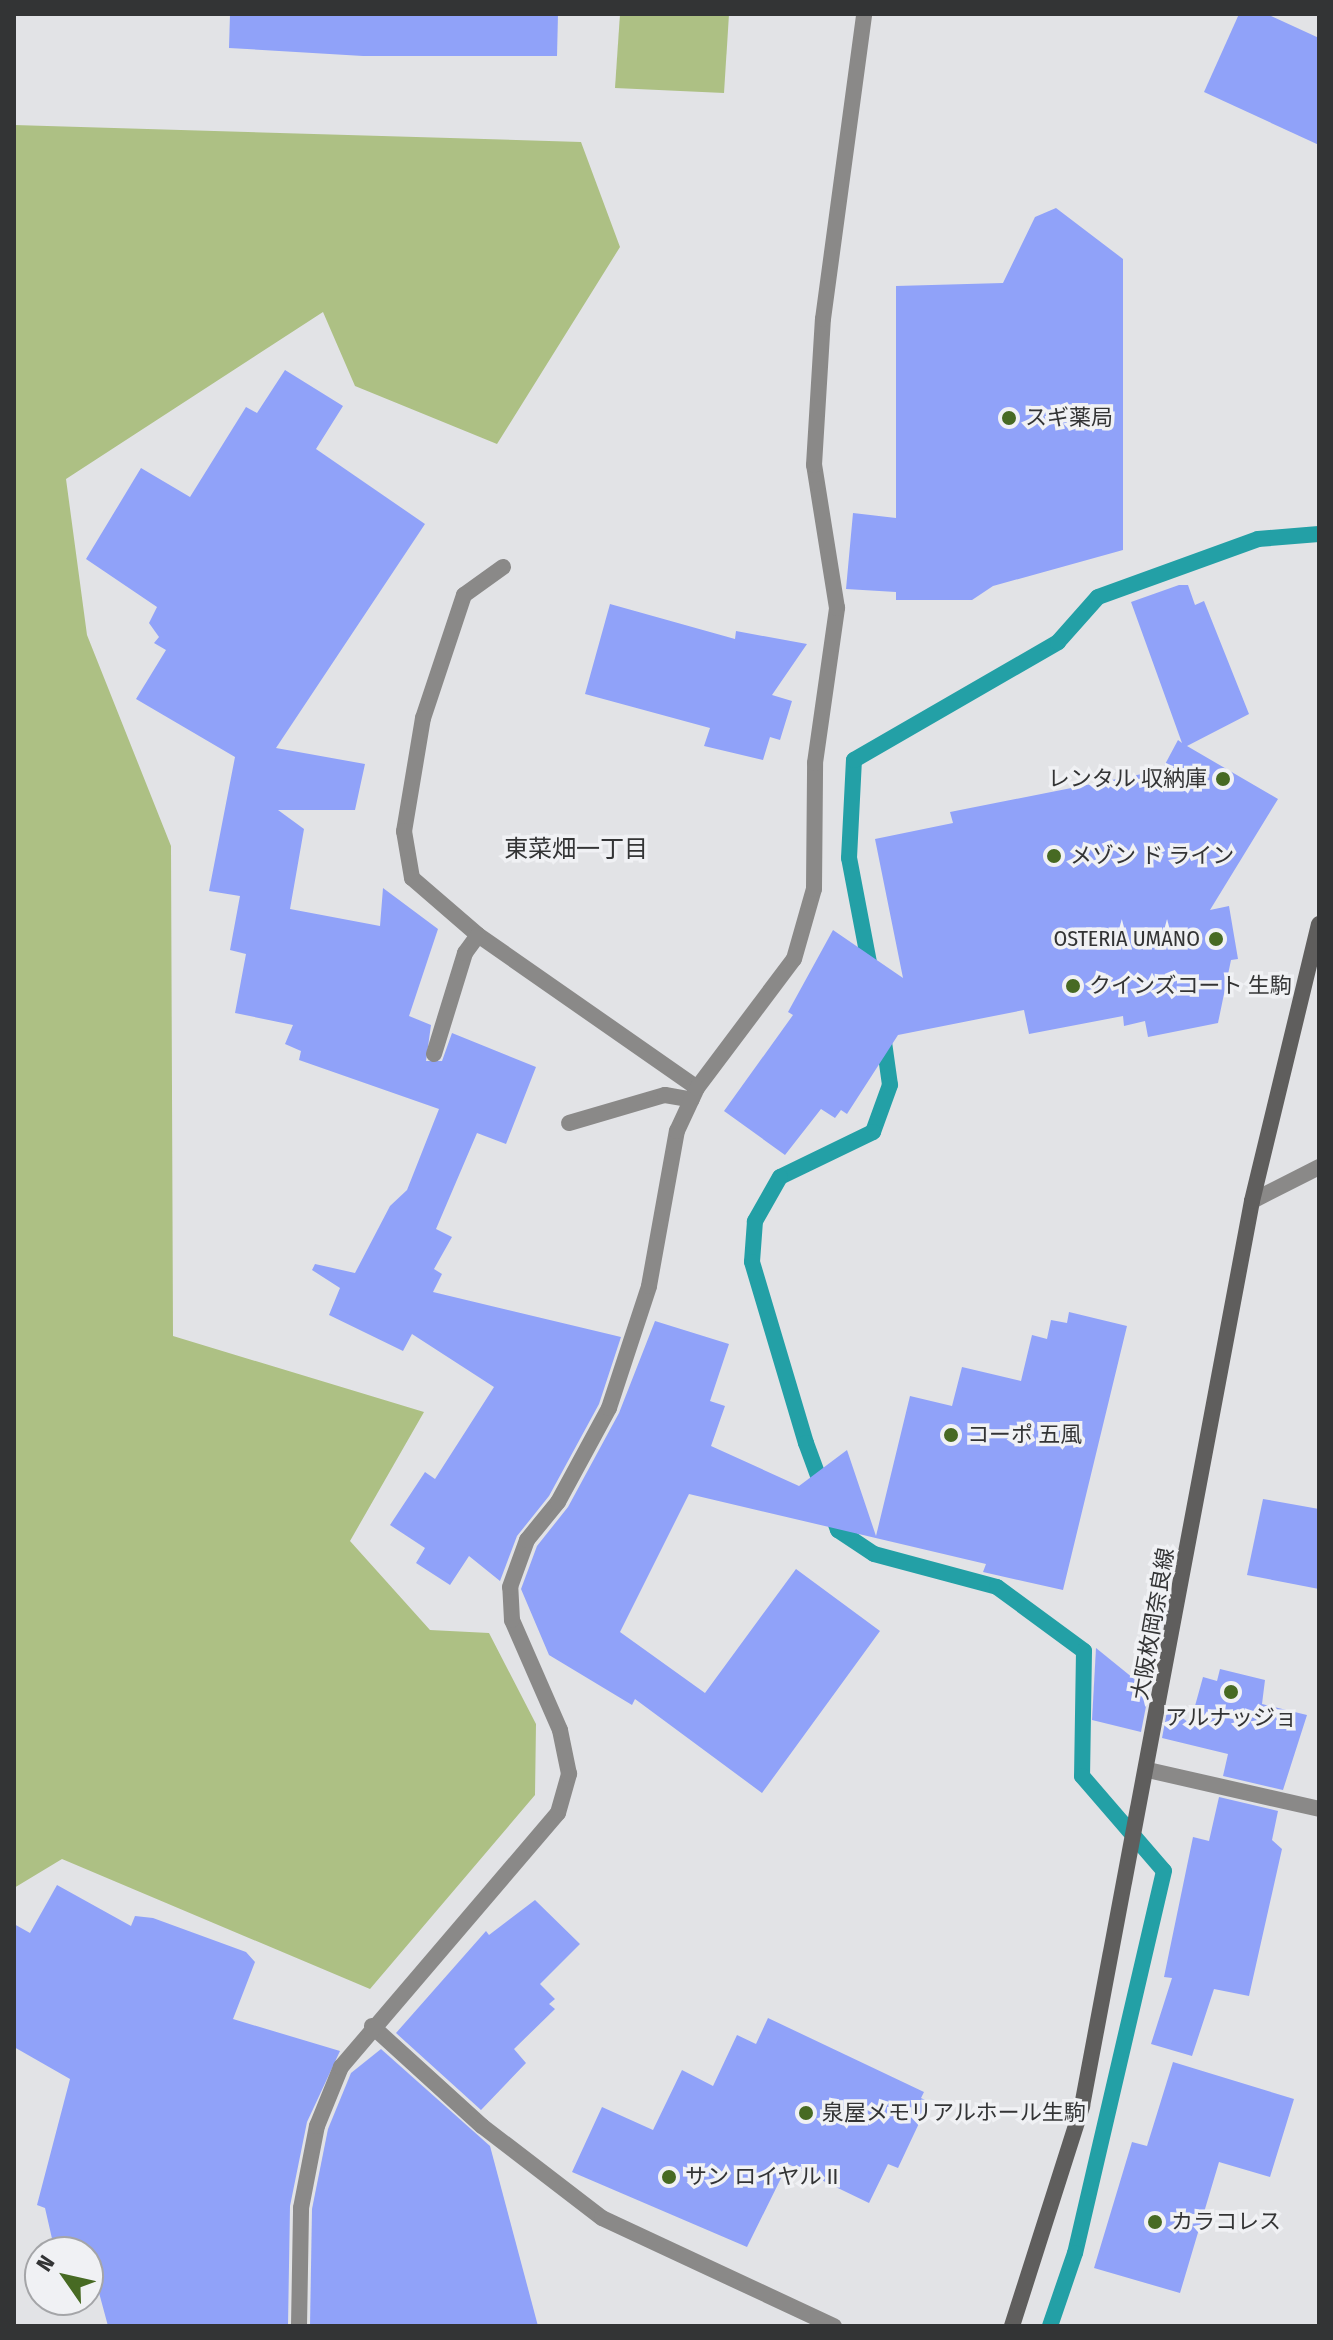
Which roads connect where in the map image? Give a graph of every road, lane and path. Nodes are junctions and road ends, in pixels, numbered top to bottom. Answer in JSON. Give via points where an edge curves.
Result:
{"nodes":[{"id":1,"x":864,"y":14,"type":"edge"},
{"id":2,"x":503,"y":567,"type":"dead end"},
{"id":3,"x":1319,"y":924,"type":"edge"},
{"id":4,"x":478,"y":935,"type":"junction"},
{"id":5,"x":434,"y":1054,"type":"dead end"},
{"id":6,"x":695,"y":1094,"type":"junction"},
{"id":7,"x":569,"y":1123,"type":"dead end"},
{"id":8,"x":1319,"y":1167,"type":"edge"},
{"id":9,"x":1252,"y":1201,"type":"junction"},
{"id":10,"x":1148,"y":1770,"type":"junction"},
{"id":11,"x":1319,"y":1809,"type":"edge"},
{"id":12,"x":372,"y":2026,"type":"junction"},
{"id":13,"x":299,"y":2326,"type":"edge"},
{"id":14,"x":834,"y":2326,"type":"edge"},
{"id":15,"x":1012,"y":2326,"type":"edge"}],
"edges":[{"from":1,"to":6,"type":"street","via":[[823,319],[814,465],[837,608],[815,763],[814,889],[794,959]]},
{"from":2,"to":4,"type":"street","via":[[464,595],[423,718],[404,831],[412,878]]},
{"from":3,"to":9,"type":"main road","name":"大阪枚岡奈良線"},
{"from":4,"to":5,"type":"street","via":[[465,953]]},
{"from":4,"to":6,"type":"street"},
{"from":6,"to":7,"type":"street","via":[[665,1095]]},
{"from":6,"to":12,"type":"street","via":[[674,1144],[649,1286],[609,1408],[558,1502],[527,1540],[510,1587],[512,1620],[560,1730],[569,1774],[558,1813]]},
{"from":8,"to":9,"type":"street"},
{"from":9,"to":10,"type":"main road","name":"大阪枚岡奈良線"},
{"from":10,"to":11,"type":"street"},
{"from":10,"to":15,"type":"main road","name":"大阪枚岡奈良線","via":[[1082,2106]]},
{"from":12,"to":13,"type":"street","via":[[341,2067],[317,2126],[301,2208]]},
{"from":12,"to":14,"type":"street","via":[[482,2126],[602,2218]]}]}
